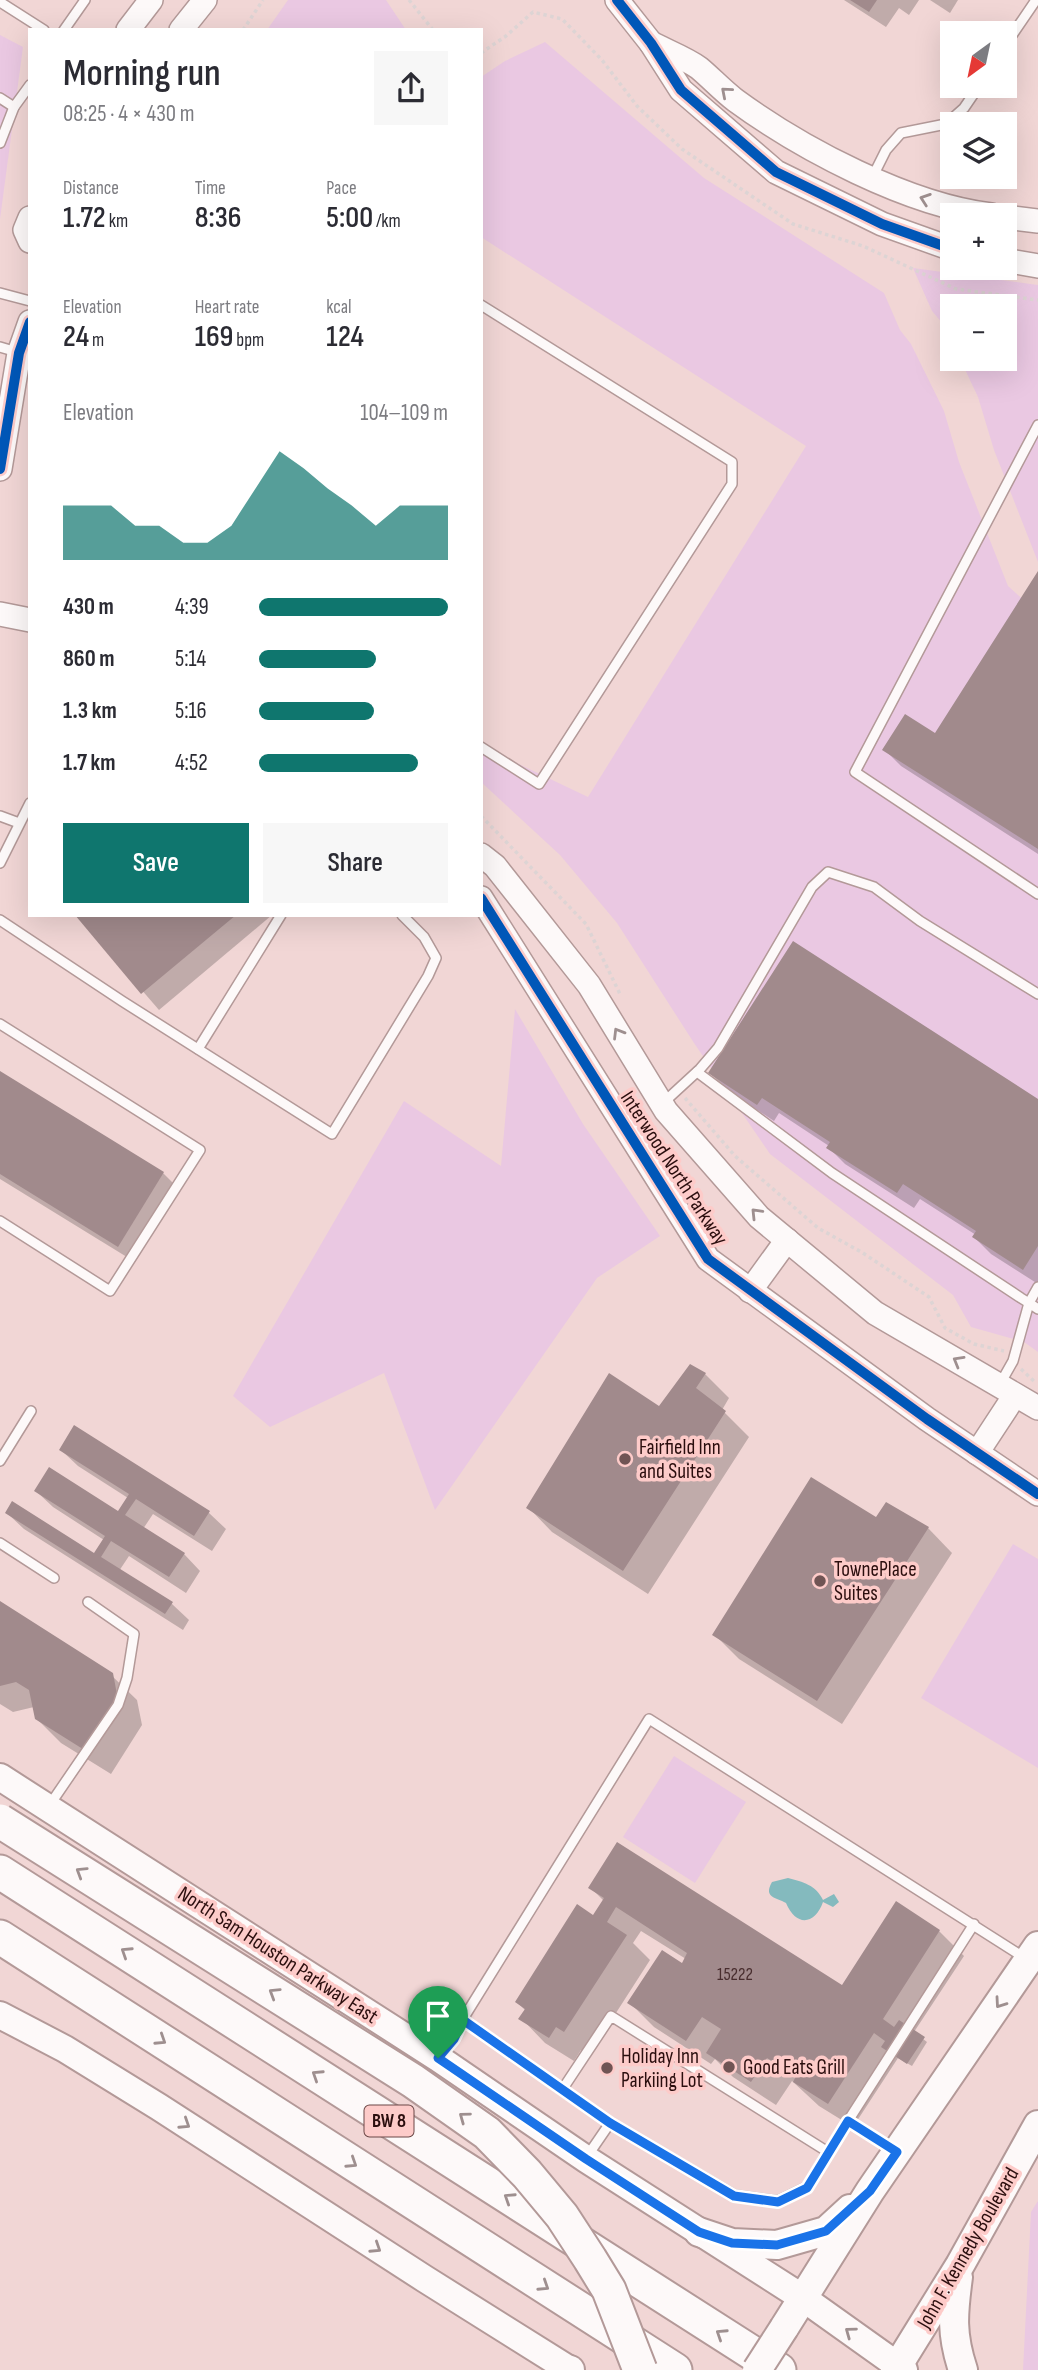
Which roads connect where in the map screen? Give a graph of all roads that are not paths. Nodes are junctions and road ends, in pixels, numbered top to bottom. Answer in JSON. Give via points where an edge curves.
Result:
{"nodes":[{"id":1,"x":85,"y":0,"type":"edge"},
{"id":2,"x":150,"y":0,"type":"edge"},
{"id":3,"x":205,"y":0,"type":"edge"},
{"id":4,"x":617,"y":0,"type":"edge"},
{"id":5,"x":1036,"y":0,"type":"edge"},
{"id":6,"x":0,"y":2,"type":"edge"},
{"id":7,"x":41,"y":28,"type":"edge"},
{"id":8,"x":65,"y":28,"type":"edge"},
{"id":9,"x":129,"y":28,"type":"edge"},
{"id":10,"x":183,"y":28,"type":"edge"},
{"id":11,"x":1017,"y":28,"type":"edge"},
{"id":12,"x":651,"y":43,"type":"junction"},
{"id":13,"x":28,"y":88,"type":"edge"},
{"id":14,"x":0,"y":98,"type":"edge"},
{"id":15,"x":970,"y":98,"type":"edge"},
{"id":16,"x":14,"y":107,"type":"junction"},
{"id":17,"x":0,"y":143,"type":"edge"},
{"id":18,"x":872,"y":178,"type":"junction"},
{"id":19,"x":940,"y":204,"type":"edge"},
{"id":20,"x":1017,"y":219,"type":"edge"},
{"id":21,"x":1038,"y":221,"type":"edge"},
{"id":22,"x":940,"y":245,"type":"edge"},
{"id":23,"x":1017,"y":262,"type":"edge"},
{"id":24,"x":1038,"y":266,"type":"edge"},
{"id":25,"x":0,"y":293,"type":"edge"},
{"id":26,"x":28,"y":300,"type":"edge"},
{"id":27,"x":483,"y":306,"type":"edge"},
{"id":28,"x":28,"y":325,"type":"edge"},
{"id":29,"x":9,"y":350,"type":"edge"},
{"id":30,"x":1038,"y":425,"type":"edge"},
{"id":31,"x":0,"y":469,"type":"edge"},
{"id":32,"x":0,"y":614,"type":"edge"},
{"id":33,"x":28,"y":620,"type":"edge"},
{"id":34,"x":483,"y":748,"type":"edge"},
{"id":35,"x":28,"y":807,"type":"edge"},
{"id":36,"x":0,"y":816,"type":"edge"},
{"id":37,"x":19,"y":823,"type":"junction"},
{"id":38,"x":483,"y":857,"type":"edge"},
{"id":39,"x":0,"y":863,"type":"edge"},
{"id":40,"x":1038,"y":894,"type":"edge"},
{"id":41,"x":483,"y":901,"type":"edge"},
{"id":42,"x":280,"y":917,"type":"edge"},
{"id":43,"x":404,"y":917,"type":"edge"},
{"id":44,"x":0,"y":920,"type":"edge"},
{"id":45,"x":1038,"y":994,"type":"edge"},
{"id":46,"x":0,"y":1024,"type":"edge"},
{"id":47,"x":198,"y":1049,"type":"junction"},
{"id":48,"x":697,"y":1072,"type":"junction"},
{"id":49,"x":662,"y":1104,"type":"junction"},
{"id":50,"x":0,"y":1221,"type":"edge"},
{"id":51,"x":787,"y":1240,"type":"junction"},
{"id":52,"x":1038,"y":1287,"type":"edge"},
{"id":53,"x":750,"y":1291,"type":"junction"},
{"id":54,"x":1029,"y":1303,"type":"junction"},
{"id":55,"x":1038,"y":1309,"type":"edge"},
{"id":56,"x":1008,"y":1390,"type":"junction"},
{"id":57,"x":1038,"y":1408,"type":"edge"},
{"id":58,"x":31,"y":1411,"type":"dead end"},
{"id":59,"x":977,"y":1453,"type":"junction"},
{"id":60,"x":0,"y":1461,"type":"edge"},
{"id":61,"x":1038,"y":1494,"type":"edge"},
{"id":62,"x":0,"y":1543,"type":"edge"},
{"id":63,"x":54,"y":1578,"type":"dead end"},
{"id":64,"x":88,"y":1602,"type":"dead end"},
{"id":65,"x":0,"y":1777,"type":"edge"},
{"id":66,"x":48,"y":1808,"type":"junction"},
{"id":67,"x":0,"y":1821,"type":"edge"},
{"id":68,"x":0,"y":1872,"type":"edge"},
{"id":69,"x":974,"y":1924,"type":"junction"},
{"id":70,"x":0,"y":1937,"type":"edge"},
{"id":71,"x":1033,"y":1953,"type":"edge"},
{"id":72,"x":0,"y":2015,"type":"edge"},
{"id":73,"x":463,"y":2020,"type":"junction"},
{"id":74,"x":438,"y":2058,"type":"junction"},
{"id":75,"x":562,"y":2090,"type":"junction"},
{"id":76,"x":848,"y":2121,"type":"junction"},
{"id":77,"x":610,"y":2123,"type":"junction"},
{"id":78,"x":1038,"y":2125,"type":"edge"},
{"id":79,"x":828,"y":2152,"type":"junction"},
{"id":80,"x":897,"y":2152,"type":"junction"},
{"id":81,"x":586,"y":2159,"type":"junction"},
{"id":82,"x":870,"y":2191,"type":"junction"},
{"id":83,"x":699,"y":2232,"type":"junction"},
{"id":84,"x":960,"y":2265,"type":"junction"},
{"id":85,"x":803,"y":2298,"type":"junction"},
{"id":86,"x":899,"y":2369,"type":"edge"},
{"id":87,"x":570,"y":2370,"type":"edge"},
{"id":88,"x":640,"y":2370,"type":"edge"},
{"id":89,"x":675,"y":2370,"type":"edge"},
{"id":90,"x":757,"y":2370,"type":"edge"},
{"id":91,"x":779,"y":2370,"type":"edge"},
{"id":92,"x":963,"y":2370,"type":"edge"}],
"edges":[{"from":1,"to":8,"type":"lane"},
{"from":2,"to":9,"type":"street"},
{"from":3,"to":10,"type":"street"},
{"from":4,"to":12,"type":"street"},
{"from":5,"to":11,"type":"lane"},
{"from":6,"to":7,"type":"lane"},
{"from":18,"to":12,"type":"street","one_way":true,"via":[[795,138],[734,99],[697,67]]},
{"from":12,"to":22,"type":"street","via":[[681,90],[776,172],[882,224]]},
{"from":13,"to":16,"type":"lane"},
{"from":14,"to":16,"type":"lane"},
{"from":15,"to":18,"type":"lane","via":[[946,124],[901,134],[886,150]]},
{"from":16,"to":17,"type":"lane"},
{"from":19,"to":18,"type":"street","one_way":true},
{"from":20,"to":21,"type":"street"},
{"from":23,"to":24,"type":"street"},
{"from":25,"to":26,"type":"lane"},
{"from":27,"to":34,"type":"lane","via":[[732,462],[732,484],[539,784]]},
{"from":28,"to":29,"type":"street"},
{"from":29,"to":31,"type":"street"},
{"from":30,"to":40,"type":"lane","via":[[855,772]]},
{"from":32,"to":33,"type":"street"},
{"from":35,"to":37,"type":"lane"},
{"from":36,"to":37,"type":"lane"},
{"from":37,"to":39,"type":"lane"},
{"from":49,"to":38,"type":"street","name":"Interwood North Parkway","one_way":true,"via":[[589,985]]},
{"from":41,"to":53,"type":"street","name":"Interwood North Parkway","via":[[708,1259]]},
{"from":42,"to":47,"type":"lane"},
{"from":43,"to":47,"type":"lane","via":[[436,958],[332,1134]]},
{"from":44,"to":47,"type":"lane"},
{"from":45,"to":48,"type":"lane","via":[[874,887],[828,872],[812,887],[718,1048]]},
{"from":46,"to":50,"type":"lane","via":[[200,1150],[110,1291]]},
{"from":48,"to":49,"type":"lane"},
{"from":48,"to":54,"type":"lane","via":[[832,1173]]},
{"from":51,"to":49,"type":"street","name":"Interwood North Parkway","one_way":true,"via":[[758,1217]]},
{"from":51,"to":53,"type":"street"},
{"from":56,"to":51,"type":"street","name":"Interwood North Parkway","one_way":true,"via":[[875,1313]]},
{"from":52,"to":54,"type":"lane"},
{"from":53,"to":59,"type":"street","name":"Interwood North Parkway"},
{"from":54,"to":55,"type":"lane"},
{"from":54,"to":56,"type":"lane"},
{"from":56,"to":57,"type":"street","name":"Interwood North Parkway"},
{"from":56,"to":59,"type":"street"},
{"from":58,"to":60,"type":"lane"},
{"from":59,"to":61,"type":"street","name":"Interwood North Parkway"},
{"from":62,"to":63,"type":"lane"},
{"from":64,"to":66,"type":"lane","via":[[134,1634],[134,1647],[118,1705]]},
{"from":65,"to":66,"type":"main road","name":"North Sam Houston Parkway East"},
{"from":66,"to":74,"type":"main road","name":"North Sam Houston Parkway East"},
{"from":88,"to":67,"type":"highway","one_way":true,"bridge":true,"via":[[610,2290],[583,2248],[527,2174],[487,2133],[414,2081]]},
{"from":91,"to":68,"type":"highway","number":"BW 8","one_way":true},
{"from":69,"to":71,"type":"lane"},
{"from":69,"to":73,"type":"lane","via":[[649,1719]]},
{"from":69,"to":76,"type":"lane"},
{"from":70,"to":89,"type":"highway","number":"BW 8","one_way":true},
{"from":71,"to":80,"type":"main road","one_way":true},
{"from":72,"to":87,"type":"main road","one_way":true,"via":[[159,2107]]},
{"from":73,"to":74,"type":"lane"},
{"from":73,"to":75,"type":"lane"},
{"from":74,"to":81,"type":"main road","name":"North Sam Houston Parkway East"},
{"from":75,"to":77,"type":"lane"},
{"from":75,"to":79,"type":"lane","via":[[611,2016]]},
{"from":76,"to":79,"type":"lane"},
{"from":76,"to":80,"type":"lane"},
{"from":77,"to":79,"type":"lane","via":[[734,2196],[778,2202],[807,2188]]},
{"from":77,"to":81,"type":"lane"},
{"from":78,"to":84,"type":"main road","name":"John F. Kennedy Boulevard"},
{"from":80,"to":82,"type":"main road"},
{"from":81,"to":83,"type":"main road","name":"North Sam Houston Parkway East"},
{"from":82,"to":83,"type":"main road","via":[[826,2231],[797,2241],[732,2243]]},
{"from":82,"to":85,"type":"main road"},
{"from":83,"to":85,"type":"main road","name":"North Sam Houston Parkway East"},
{"from":84,"to":86,"type":"main road","name":"John F. Kennedy Boulevard"},
{"from":84,"to":92,"type":"main road","via":[[953,2316]]},
{"from":86,"to":85,"type":"main road","name":"North Sam Houston Parkway East","one_way":true},
{"from":85,"to":90,"type":"main road","bridge":true}]}
